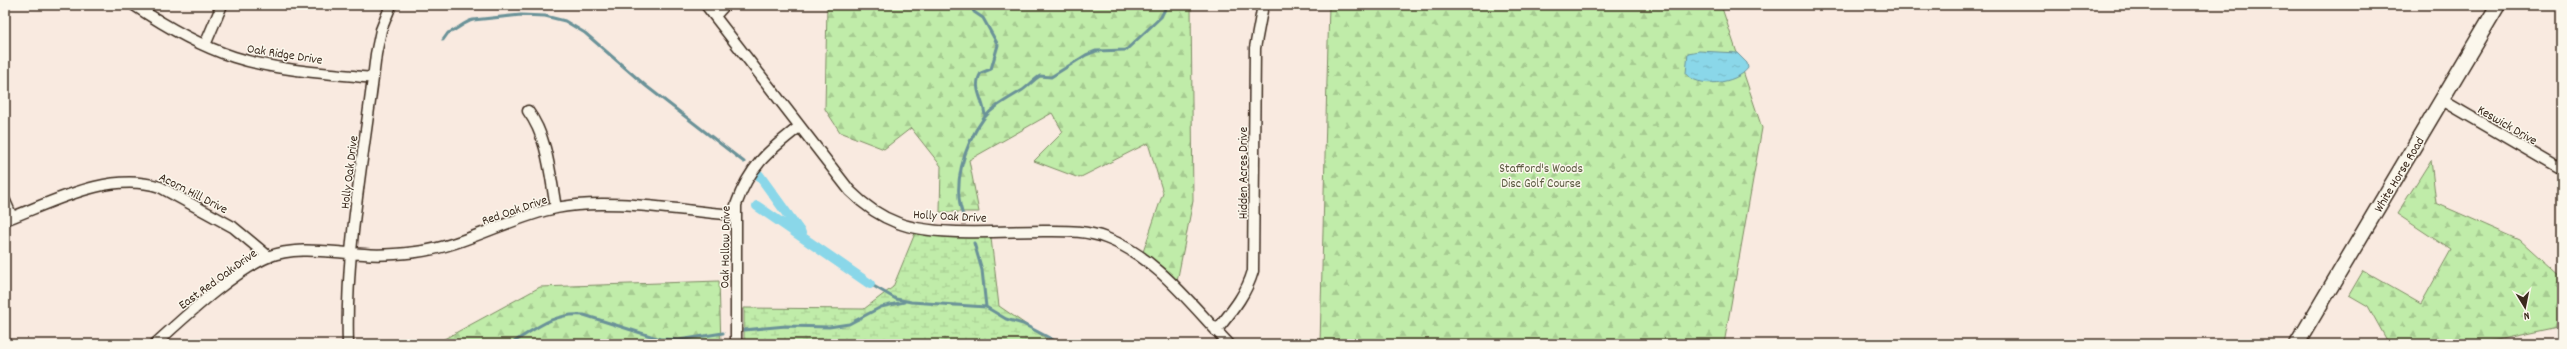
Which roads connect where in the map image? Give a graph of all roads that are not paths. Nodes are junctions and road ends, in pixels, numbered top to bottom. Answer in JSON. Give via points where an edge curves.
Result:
{"nodes":[{"id":1,"x":134,"y":5,"type":"edge"},
{"id":2,"x":222,"y":5,"type":"edge"},
{"id":3,"x":391,"y":5,"type":"edge"},
{"id":4,"x":706,"y":5,"type":"edge"},
{"id":5,"x":725,"y":5,"type":"edge"},
{"id":6,"x":1263,"y":5,"type":"edge"},
{"id":7,"x":2498,"y":5,"type":"edge"},
{"id":8,"x":715,"y":16,"type":"junction"},
{"id":9,"x":205,"y":45,"type":"junction"},
{"id":10,"x":373,"y":78,"type":"junction"},
{"id":11,"x":2442,"y":100,"type":"junction"},
{"id":12,"x":528,"y":111,"type":"dead end"},
{"id":13,"x":799,"y":127,"type":"junction"},
{"id":14,"x":2562,"y":170,"type":"edge"},
{"id":15,"x":5,"y":201,"type":"edge"},
{"id":16,"x":556,"y":208,"type":"junction"},
{"id":17,"x":736,"y":215,"type":"junction"},
{"id":18,"x":9,"y":219,"type":"edge"},
{"id":19,"x":351,"y":253,"type":"junction"},
{"id":20,"x":269,"y":256,"type":"junction"},
{"id":21,"x":1216,"y":331,"type":"junction"},
{"id":22,"x":155,"y":344,"type":"edge"},
{"id":23,"x":348,"y":344,"type":"edge"},
{"id":24,"x":736,"y":344,"type":"edge"},
{"id":25,"x":1229,"y":344,"type":"edge"},
{"id":26,"x":2297,"y":344,"type":"edge"}],
"edges":[{"from":1,"to":9,"type":"street","name":"Oak Ridge Drive","via":[[172,31]]},
{"from":2,"to":9,"type":"street"},
{"from":3,"to":10,"type":"street","name":"Holly Oak Drive","via":[[380,30]]},
{"from":4,"to":8,"type":"street","name":"Holly Oak Drive"},
{"from":5,"to":8,"type":"street"},
{"from":6,"to":21,"type":"street","name":"Hidden Acres Drive","via":[[1255,48],[1253,270],[1242,299]]},
{"from":7,"to":11,"type":"main road","name":"White Horse Road"},
{"from":8,"to":13,"type":"street","name":"Holly Oak Drive"},
{"from":9,"to":10,"type":"street","name":"Oak Ridge Drive","via":[[256,63]]},
{"from":10,"to":19,"type":"street","name":"Holly Oak Drive"},
{"from":11,"to":14,"type":"street","name":"Keswick Drive"},
{"from":11,"to":26,"type":"main road","name":"White Horse Road"},
{"from":12,"to":16,"type":"street","via":[[538,124],[544,142]]},
{"from":13,"to":17,"type":"street","name":"Oak Hollow Drive","via":[[767,152],[754,167],[736,205]]},
{"from":13,"to":21,"type":"street","name":"Holly Oak Drive","via":[[850,191],[886,218],[910,226],[946,231],[1074,231],[1106,238],[1145,258]]},
{"from":15,"to":18,"type":"street"},
{"from":16,"to":17,"type":"street","name":"Red Oak Drive","via":[[605,204]]},
{"from":16,"to":19,"type":"street","name":"Red Oak Drive","via":[[533,214],[469,239],[437,247],[390,254]]},
{"from":17,"to":24,"type":"street","name":"Oak Hollow Drive"},
{"from":18,"to":20,"type":"street","name":"Acorn Hill Drive","via":[[96,186],[134,181],[160,187],[233,227]]},
{"from":19,"to":20,"type":"street","name":"East Red Oak Drive","via":[[312,250]]},
{"from":19,"to":23,"type":"street","name":"Holly Oak Drive","via":[[346,309]]},
{"from":20,"to":22,"type":"street","name":"East Red Oak Drive","via":[[248,268],[191,311]]},
{"from":21,"to":25,"type":"street","name":"Holly Oak Drive"}]}
